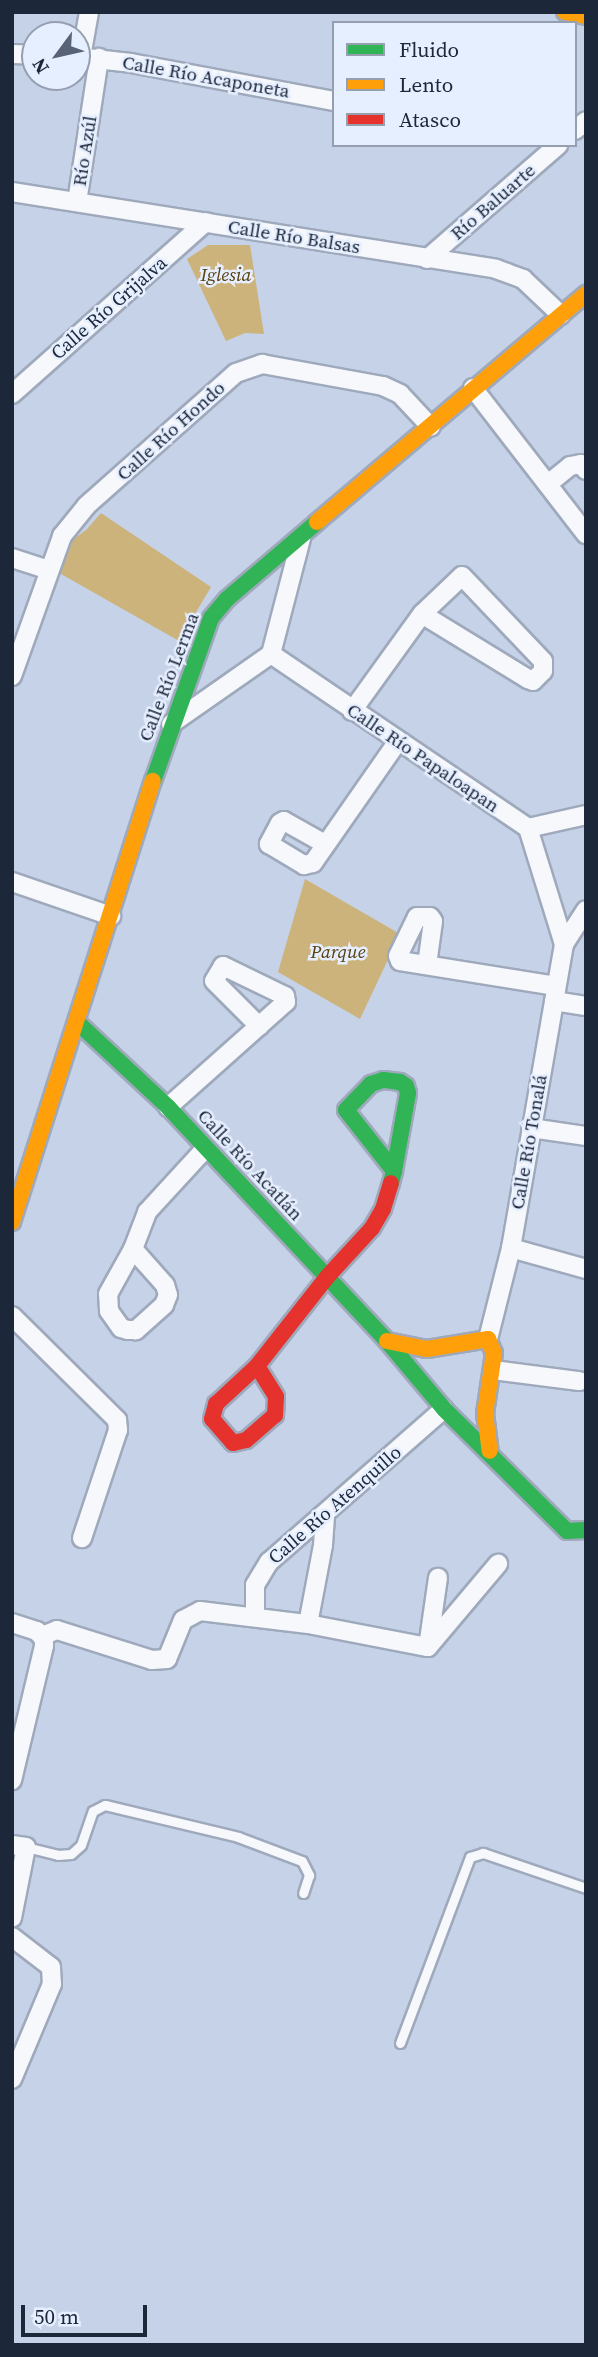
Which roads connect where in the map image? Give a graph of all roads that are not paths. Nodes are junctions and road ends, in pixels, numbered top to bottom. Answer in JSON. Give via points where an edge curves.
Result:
{"nodes":[{"id":1,"x":565,"y":12,"type":"edge"},
{"id":2,"x":586,"y":16,"type":"edge"},
{"id":3,"x":91,"y":58,"type":"edge"},
{"id":4,"x":99,"y":58,"type":"junction"},
{"id":5,"x":332,"y":101,"type":"edge"},
{"id":6,"x":556,"y":147,"type":"edge"},
{"id":7,"x":12,"y":192,"type":"edge"},
{"id":8,"x":76,"y":202,"type":"junction"},
{"id":9,"x":206,"y":222,"type":"junction"},
{"id":10,"x":427,"y":259,"type":"junction"},
{"id":11,"x":586,"y":294,"type":"edge"},
{"id":12,"x":561,"y":315,"type":"junction"},
{"id":13,"x":473,"y":388,"type":"junction"},
{"id":14,"x":12,"y":394,"type":"edge"},
{"id":15,"x":430,"y":427,"type":"junction"},
{"id":16,"x":586,"y":470,"type":"edge"},
{"id":17,"x":548,"y":484,"type":"junction"},
{"id":18,"x":586,"y":534,"type":"edge"},
{"id":19,"x":301,"y":539,"type":"junction"},
{"id":20,"x":12,"y":558,"type":"edge"},
{"id":21,"x":48,"y":570,"type":"junction"},
{"id":22,"x":422,"y":614,"type":"junction"},
{"id":23,"x":271,"y":654,"type":"junction"},
{"id":24,"x":12,"y":676,"type":"edge"},
{"id":25,"x":352,"y":711,"type":"junction"},
{"id":26,"x":171,"y":724,"type":"junction"},
{"id":27,"x":398,"y":741,"type":"junction"},
{"id":28,"x":586,"y":815,"type":"edge"},
{"id":29,"x":528,"y":828,"type":"junction"},
{"id":30,"x":325,"y":844,"type":"junction"},
{"id":31,"x":12,"y":882,"type":"edge"},
{"id":32,"x":586,"y":910,"type":"edge"},
{"id":33,"x":111,"y":916,"type":"junction"},
{"id":34,"x":564,"y":944,"type":"junction"},
{"id":35,"x":426,"y":965,"type":"dead end"},
{"id":36,"x":555,"y":993,"type":"junction"},
{"id":37,"x":586,"y":1006,"type":"edge"},
{"id":38,"x":77,"y":1023,"type":"junction"},
{"id":39,"x":259,"y":1026,"type":"dead end"},
{"id":40,"x":168,"y":1107,"type":"junction"},
{"id":41,"x":531,"y":1128,"type":"junction"},
{"id":42,"x":586,"y":1136,"type":"edge"},
{"id":43,"x":205,"y":1149,"type":"junction"},
{"id":44,"x":394,"y":1171,"type":"junction"},
{"id":45,"x":12,"y":1222,"type":"edge"},
{"id":46,"x":511,"y":1248,"type":"junction"},
{"id":47,"x":133,"y":1250,"type":"dead end"},
{"id":48,"x":586,"y":1269,"type":"edge"},
{"id":49,"x":327,"y":1277,"type":"junction"},
{"id":50,"x":12,"y":1316,"type":"edge"},
{"id":51,"x":488,"y":1339,"type":"junction"},
{"id":52,"x":387,"y":1341,"type":"junction"},
{"id":53,"x":427,"y":1349,"type":"junction"},
{"id":54,"x":257,"y":1366,"type":"junction"},
{"id":55,"x":493,"y":1370,"type":"junction"},
{"id":56,"x":415,"y":1376,"type":"junction"},
{"id":57,"x":579,"y":1381,"type":"dead end"},
{"id":58,"x":444,"y":1409,"type":"junction"},
{"id":59,"x":485,"y":1413,"type":"junction"},
{"id":60,"x":461,"y":1423,"type":"junction"},
{"id":61,"x":490,"y":1451,"type":"junction"},
{"id":62,"x":325,"y":1515,"type":"junction"},
{"id":63,"x":586,"y":1530,"type":"edge"},
{"id":64,"x":82,"y":1538,"type":"dead end"},
{"id":65,"x":498,"y":1564,"type":"dead end"},
{"id":66,"x":438,"y":1578,"type":"dead end"},
{"id":67,"x":255,"y":1616,"type":"junction"},
{"id":68,"x":12,"y":1623,"type":"edge"},
{"id":69,"x":308,"y":1624,"type":"junction"},
{"id":70,"x":42,"y":1636,"type":"junction"},
{"id":71,"x":428,"y":1647,"type":"junction"},
{"id":72,"x":16,"y":1752,"type":"edge"},
{"id":73,"x":12,"y":1780,"type":"edge"},
{"id":74,"x":19,"y":1846,"type":"edge"},
{"id":75,"x":586,"y":1888,"type":"edge"},
{"id":76,"x":303,"y":1894,"type":"dead end"},
{"id":77,"x":12,"y":1918,"type":"edge"},
{"id":78,"x":12,"y":1937,"type":"edge"},
{"id":79,"x":400,"y":2043,"type":"dead end"},
{"id":80,"x":12,"y":2078,"type":"edge"}],
"edges":[{"from":1,"to":2,"type":"street"},
{"from":3,"to":4,"type":"street","name":"Calle Río Acaponeta"},
{"from":4,"to":5,"type":"street","name":"Calle Río Acaponeta"},
{"from":4,"to":8,"type":"street","name":"Río Azúl"},
{"from":6,"to":10,"type":"street","name":"Río Baluarte"},
{"from":7,"to":8,"type":"street","name":"Calle Río Balsas"},
{"from":8,"to":9,"type":"street","name":"Calle Río Balsas"},
{"from":9,"to":10,"type":"street","name":"Calle Río Balsas"},
{"from":9,"to":14,"type":"street","name":"Calle Río Grijalva"},
{"from":10,"to":12,"type":"street","name":"Calle Río Balsas","via":[[508,272],[523,279]]},
{"from":11,"to":12,"type":"street","name":"Calle Río Lerma"},
{"from":12,"to":13,"type":"street","name":"Calle Río Lerma"},
{"from":13,"to":15,"type":"street","name":"Calle Río Lerma"},
{"from":13,"to":17,"type":"street"},
{"from":15,"to":19,"type":"street","name":"Calle Río Lerma"},
{"from":15,"to":21,"type":"street","name":"Calle Río Hondo","via":[[400,394],[383,386],[262,364],[248,367],[86,506],[62,536]]},
{"from":16,"to":17,"type":"street","via":[[581,464],[570,466]]},
{"from":17,"to":18,"type":"street"},
{"from":19,"to":23,"type":"street"},
{"from":19,"to":26,"type":"street","name":"Calle Río Lerma","via":[[227,599],[211,618]]},
{"from":20,"to":21,"type":"street"},
{"from":21,"to":24,"type":"street","name":"Calle Río Hondo"},
{"from":22,"to":22,"type":"street","via":[[462,576],[545,666],[537,678],[528,680]]},
{"from":22,"to":25,"type":"street"},
{"from":23,"to":25,"type":"street","name":"Calle Río Papaloapan"},
{"from":23,"to":26,"type":"street"},
{"from":25,"to":27,"type":"street","name":"Calle Río Papaloapan"},
{"from":26,"to":33,"type":"street","name":"Calle Río Lerma"},
{"from":27,"to":29,"type":"street","name":"Calle Río Papaloapan"},
{"from":27,"to":30,"type":"street"},
{"from":28,"to":29,"type":"street"},
{"from":29,"to":34,"type":"street","name":"Calle Río Tonalá"},
{"from":30,"to":30,"type":"street","via":[[289,823],[280,823],[269,844],[309,866]]},
{"from":31,"to":33,"type":"street"},
{"from":32,"to":34,"type":"street","name":"Calle Río Tonalá"},
{"from":33,"to":38,"type":"street","name":"Calle Río Lerma"},
{"from":34,"to":36,"type":"street","name":"Calle Río Tonalá"},
{"from":35,"to":36,"type":"street"},
{"from":36,"to":37,"type":"street"},
{"from":36,"to":41,"type":"street","name":"Calle Río Tonalá"},
{"from":38,"to":40,"type":"street","name":"Calle Río Acatlán"},
{"from":38,"to":45,"type":"street","name":"Calle Río Lerma"},
{"from":39,"to":40,"type":"street"},
{"from":40,"to":43,"type":"street","name":"Calle Río Acatlán"},
{"from":41,"to":42,"type":"street"},
{"from":41,"to":46,"type":"street","name":"Calle Río Tonalá"},
{"from":43,"to":47,"type":"street","via":[[147,1212]]},
{"from":43,"to":49,"type":"street","name":"Calle Río Acatlán"},
{"from":44,"to":44,"type":"street","via":[[346,1111],[371,1084],[383,1080],[400,1082],[408,1093]]},
{"from":44,"to":49,"type":"street","via":[[372,1228]]},
{"from":46,"to":48,"type":"street"},
{"from":46,"to":51,"type":"street","name":"Calle Río Tonalá"},
{"from":49,"to":52,"type":"street","name":"Calle Río Acatlán"},
{"from":49,"to":54,"type":"street"},
{"from":50,"to":64,"type":"street","via":[[117,1420],[118,1430]]},
{"from":51,"to":53,"type":"street"},
{"from":51,"to":55,"type":"street","via":[[494,1353]]},
{"from":52,"to":53,"type":"street"},
{"from":52,"to":56,"type":"street","name":"Calle Río Acatlán"},
{"from":53,"to":56,"type":"street"},
{"from":54,"to":54,"type":"street","via":[[276,1397],[275,1415],[241,1444],[233,1443],[211,1412]]},
{"from":55,"to":57,"type":"street"},
{"from":55,"to":59,"type":"street"},
{"from":56,"to":58,"type":"street","name":"Calle Río Acatlán"},
{"from":58,"to":60,"type":"street","name":"Calle Río Acatlán"},
{"from":58,"to":62,"type":"street","name":"Calle Río Atenquillo"},
{"from":59,"to":60,"type":"street"},
{"from":59,"to":61,"type":"street"},
{"from":60,"to":61,"type":"street","name":"Calle Río Acatlán"},
{"from":61,"to":63,"type":"street","name":"Calle Río Acatlán","via":[[567,1531]]},
{"from":62,"to":67,"type":"street","name":"Calle Río Atenquillo","via":[[268,1562],[255,1585]]},
{"from":62,"to":69,"type":"street"},
{"from":65,"to":71,"type":"street"},
{"from":66,"to":71,"type":"street"},
{"from":67,"to":69,"type":"street"},
{"from":67,"to":70,"type":"street","via":[[189,1614],[167,1659],[152,1660],[57,1630]]},
{"from":68,"to":70,"type":"street"},
{"from":69,"to":71,"type":"street"},
{"from":70,"to":72,"type":"street","via":[[44,1646]]},
{"from":72,"to":73,"type":"street"},
{"from":74,"to":76,"type":"lane","via":[[71,1854],[81,1845],[93,1811],[105,1805],[239,1837],[302,1861],[309,1875]]},
{"from":74,"to":77,"type":"street"},
{"from":75,"to":79,"type":"lane","via":[[483,1853],[470,1857]]},
{"from":78,"to":80,"type":"street","via":[[51,1967],[52,1984]]}]}
